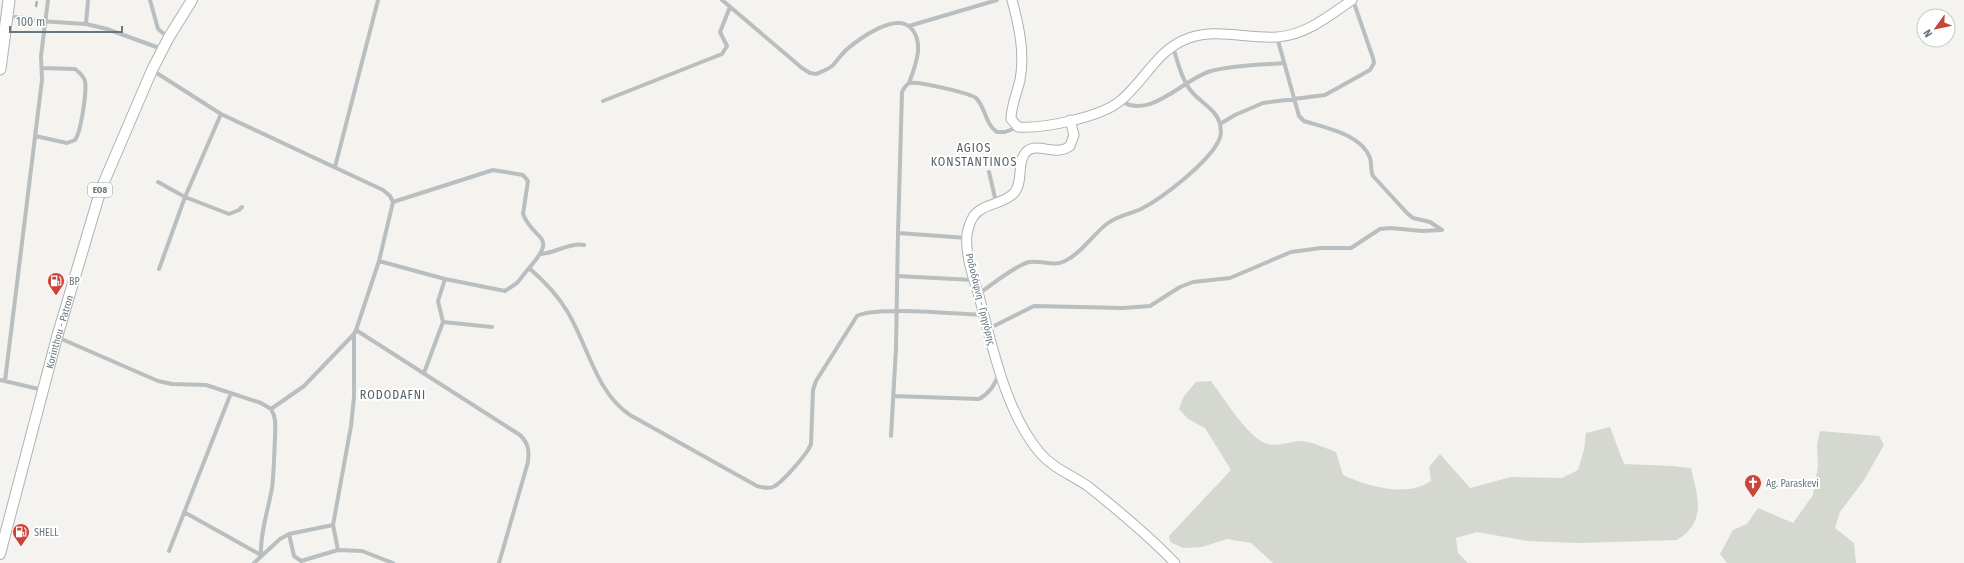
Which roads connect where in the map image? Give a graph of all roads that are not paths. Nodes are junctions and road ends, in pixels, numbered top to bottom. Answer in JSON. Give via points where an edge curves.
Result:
{"nodes":[{"id":1,"x":9,"y":0,"type":"edge"},
{"id":2,"x":48,"y":0,"type":"edge"},
{"id":3,"x":88,"y":0,"type":"edge"},
{"id":4,"x":150,"y":0,"type":"edge"},
{"id":5,"x":192,"y":0,"type":"edge"},
{"id":6,"x":378,"y":0,"type":"edge"},
{"id":7,"x":722,"y":0,"type":"edge"},
{"id":8,"x":997,"y":0,"type":"edge"},
{"id":9,"x":1012,"y":0,"type":"edge"},
{"id":10,"x":1353,"y":0,"type":"edge"},
{"id":11,"x":730,"y":7,"type":"junction"},
{"id":12,"x":15,"y":17,"type":"dead end"},
{"id":13,"x":25,"y":18,"type":"tunnel mouth"},
{"id":14,"x":40,"y":21,"type":"tunnel mouth"},
{"id":15,"x":45,"y":21,"type":"junction"},
{"id":16,"x":86,"y":24,"type":"junction"},
{"id":17,"x":909,"y":26,"type":"junction"},
{"id":18,"x":169,"y":37,"type":"junction"},
{"id":19,"x":1277,"y":37,"type":"junction"},
{"id":20,"x":1173,"y":46,"type":"junction"},
{"id":21,"x":162,"y":49,"type":"junction"},
{"id":22,"x":1284,"y":63,"type":"junction"},
{"id":23,"x":42,"y":68,"type":"junction"},
{"id":24,"x":0,"y":69,"type":"edge"},
{"id":25,"x":152,"y":70,"type":"junction"},
{"id":26,"x":909,"y":83,"type":"junction"},
{"id":27,"x":1186,"y":84,"type":"junction"},
{"id":28,"x":1293,"y":99,"type":"junction"},
{"id":29,"x":603,"y":101,"type":"dead end"},
{"id":30,"x":1120,"y":101,"type":"junction"},
{"id":31,"x":222,"y":114,"type":"junction"},
{"id":32,"x":1070,"y":120,"type":"junction"},
{"id":33,"x":1220,"y":124,"type":"junction"},
{"id":34,"x":1018,"y":127,"type":"junction"},
{"id":35,"x":35,"y":136,"type":"junction"},
{"id":36,"x":336,"y":167,"type":"junction"},
{"id":37,"x":989,"y":172,"type":"dead end"},
{"id":38,"x":158,"y":182,"type":"dead end"},
{"id":39,"x":185,"y":197,"type":"junction"},
{"id":40,"x":393,"y":202,"type":"junction"},
{"id":41,"x":996,"y":203,"type":"junction"},
{"id":42,"x":242,"y":207,"type":"dead end"},
{"id":43,"x":898,"y":233,"type":"junction"},
{"id":44,"x":967,"y":238,"type":"junction"},
{"id":45,"x":584,"y":246,"type":"dead end"},
{"id":46,"x":541,"y":254,"type":"junction"},
{"id":47,"x":380,"y":261,"type":"junction"},
{"id":48,"x":528,"y":268,"type":"junction"},
{"id":49,"x":159,"y":269,"type":"dead end"},
{"id":50,"x":897,"y":276,"type":"junction"},
{"id":51,"x":444,"y":279,"type":"junction"},
{"id":52,"x":974,"y":280,"type":"junction"},
{"id":53,"x":978,"y":294,"type":"junction"},
{"id":54,"x":897,"y":312,"type":"junction"},
{"id":55,"x":983,"y":315,"type":"junction"},
{"id":56,"x":443,"y":322,"type":"junction"},
{"id":57,"x":492,"y":327,"type":"dead end"},
{"id":58,"x":988,"y":329,"type":"junction"},
{"id":59,"x":355,"y":332,"type":"junction"},
{"id":60,"x":57,"y":337,"type":"junction"},
{"id":61,"x":1000,"y":372,"type":"junction"},
{"id":62,"x":424,"y":373,"type":"junction"},
{"id":63,"x":3,"y":380,"type":"edge"},
{"id":64,"x":44,"y":391,"type":"junction"},
{"id":65,"x":231,"y":393,"type":"junction"},
{"id":66,"x":893,"y":396,"type":"junction"},
{"id":67,"x":271,"y":409,"type":"junction"},
{"id":68,"x":891,"y":436,"type":"dead end"},
{"id":69,"x":184,"y":512,"type":"junction"},
{"id":70,"x":333,"y":525,"type":"junction"},
{"id":71,"x":289,"y":534,"type":"junction"},
{"id":72,"x":338,"y":550,"type":"junction"},
{"id":73,"x":169,"y":551,"type":"dead end"},
{"id":74,"x":0,"y":554,"type":"edge"},
{"id":75,"x":261,"y":555,"type":"junction"},
{"id":76,"x":383,"y":561,"type":"edge"},
{"id":77,"x":254,"y":563,"type":"edge"},
{"id":78,"x":393,"y":563,"type":"edge"},
{"id":79,"x":499,"y":563,"type":"edge"},
{"id":80,"x":1175,"y":563,"type":"edge"}],
"edges":[{"from":1,"to":24,"type":"highway"},
{"from":2,"to":15,"type":"street"},
{"from":3,"to":16,"type":"street"},
{"from":4,"to":18,"type":"street","via":[[158,29]]},
{"from":5,"to":18,"type":"main road","number":"ΕΟ8"},
{"from":6,"to":36,"type":"street"},
{"from":7,"to":11,"type":"street"},
{"from":8,"to":17,"type":"street"},
{"from":9,"to":34,"type":"main road","via":[[1022,49],[1020,80],[1010,119]]},
{"from":10,"to":19,"type":"main road","via":[[1314,26]]},
{"from":10,"to":28,"type":"street","via":[[1373,58],[1373,67],[1367,73],[1325,95]]},
{"from":11,"to":17,"type":"street","via":[[802,68],[816,74],[833,65],[846,50],[871,32],[897,23]]},
{"from":11,"to":29,"type":"street","via":[[720,32],[727,46],[722,54]]},
{"from":12,"to":13,"type":"street"},
{"from":14,"to":15,"type":"street"},
{"from":15,"to":16,"type":"street"},
{"from":15,"to":23,"type":"street"},
{"from":16,"to":21,"type":"street","via":[[108,29]]},
{"from":17,"to":26,"type":"street","via":[[918,45]]},
{"from":18,"to":21,"type":"main road","number":"ΕΟ8"},
{"from":19,"to":20,"type":"main road","via":[[1207,34],[1189,38]]},
{"from":19,"to":22,"type":"street"},
{"from":20,"to":27,"type":"street"},
{"from":20,"to":30,"type":"main road"},
{"from":21,"to":25,"type":"main road","name":"Korinthou - Patron","number":"ΕΟ8"},
{"from":22,"to":27,"type":"street","via":[[1216,70]]},
{"from":22,"to":28,"type":"street"},
{"from":23,"to":35,"type":"street"},
{"from":23,"to":35,"type":"street","via":[[75,69],[84,78],[84,94],[80,130],[75,140],[67,143]]},
{"from":25,"to":31,"type":"street"},
{"from":25,"to":60,"type":"main road","name":"Korinthou - Patron","number":"ΕΟ8","via":[[106,175]]},
{"from":26,"to":34,"type":"street","via":[[920,83],[971,95],[981,105],[990,126],[997,132]]},
{"from":26,"to":43,"type":"street","via":[[902,92]]},
{"from":27,"to":30,"type":"street","via":[[1168,96],[1140,107],[1129,106]]},
{"from":27,"to":33,"type":"street","via":[[1194,95],[1215,112]]},
{"from":28,"to":33,"type":"street","via":[[1256,105]]},
{"from":28,"to":58,"type":"street","via":[[1299,116],[1304,121],[1347,135],[1363,148],[1371,159],[1370,170],[1373,176],[1407,213],[1442,230],[1380,229],[1351,248],[1291,252],[1230,278],[1193,282],[1150,306],[1034,306]]},
{"from":30,"to":32,"type":"main road","via":[[1103,110]]},
{"from":31,"to":36,"type":"street"},
{"from":31,"to":39,"type":"street"},
{"from":32,"to":34,"type":"main road","via":[[1039,127]]},
{"from":32,"to":41,"type":"main road","name":"Ροδοδάφνη - Γρηγόρης","via":[[1074,135],[1070,146],[1059,151],[1033,148],[1028,150],[1022,160],[1018,188],[1010,197]]},
{"from":33,"to":53,"type":"street","via":[[1220,137],[1214,148],[1165,194],[1140,210],[1108,223],[1065,262],[1029,262]]},
{"from":35,"to":63,"type":"street"},
{"from":36,"to":40,"type":"street","via":[[383,190]]},
{"from":37,"to":41,"type":"street"},
{"from":38,"to":39,"type":"street"},
{"from":39,"to":42,"type":"street","via":[[229,214]]},
{"from":39,"to":49,"type":"street"},
{"from":40,"to":46,"type":"street","via":[[493,170],[523,175],[528,181],[522,210],[544,245]]},
{"from":40,"to":47,"type":"street"},
{"from":41,"to":44,"type":"main road","name":"Ροδοδάφνη - Γρηγόρης","via":[[975,214],[969,225]]},
{"from":43,"to":44,"type":"street"},
{"from":43,"to":50,"type":"street"},
{"from":44,"to":52,"type":"main road","name":"Ροδοδάφνη - Γρηγόρης"},
{"from":45,"to":46,"type":"street","via":[[573,246]]},
{"from":46,"to":48,"type":"street"},
{"from":47,"to":51,"type":"street"},
{"from":47,"to":59,"type":"street"},
{"from":48,"to":51,"type":"street","via":[[516,283],[505,291]]},
{"from":48,"to":54,"type":"street","via":[[546,283],[568,312],[600,380],[615,404],[669,437],[761,487],[774,487],[808,450],[811,444],[813,390],[816,381],[853,319],[866,312]]},
{"from":50,"to":52,"type":"street"},
{"from":50,"to":54,"type":"street"},
{"from":51,"to":56,"type":"street","via":[[438,301]]},
{"from":52,"to":53,"type":"main road","name":"Ροδοδάφνη - Γρηγόρης"},
{"from":53,"to":55,"type":"main road","name":"Ροδοδάφνη - Γρηγόρης"},
{"from":54,"to":55,"type":"street"},
{"from":54,"to":66,"type":"street"},
{"from":55,"to":58,"type":"main road","name":"Ροδοδάφνη - Γρηγόρης"},
{"from":56,"to":57,"type":"street"},
{"from":56,"to":62,"type":"street"},
{"from":58,"to":61,"type":"main road","name":"Ροδοδάφνη - Γρηγόρης"},
{"from":59,"to":62,"type":"street"},
{"from":59,"to":67,"type":"street","via":[[304,386]]},
{"from":59,"to":70,"type":"street","via":[[351,426]]},
{"from":60,"to":64,"type":"main road","name":"Korinthou - Patron","number":"ΕΟ8"},
{"from":60,"to":65,"type":"street","via":[[158,381],[206,385]]},
{"from":61,"to":66,"type":"street","via":[[992,390],[979,399]]},
{"from":61,"to":80,"type":"main road","name":"Ροδοδάφνη - Γρηγόρης","via":[[1017,414],[1039,452],[1059,470],[1088,487],[1126,517]]},
{"from":62,"to":79,"type":"street","via":[[520,435],[530,450]]},
{"from":63,"to":64,"type":"street"},
{"from":64,"to":74,"type":"main road","name":"Korinthou - Patron","number":"ΕΟ8"},
{"from":65,"to":67,"type":"street"},
{"from":65,"to":69,"type":"street"},
{"from":66,"to":68,"type":"street"},
{"from":67,"to":75,"type":"street","via":[[275,423],[274,468],[260,541]]},
{"from":69,"to":73,"type":"street"},
{"from":69,"to":75,"type":"street"},
{"from":70,"to":71,"type":"street"},
{"from":70,"to":72,"type":"street"},
{"from":71,"to":72,"type":"street","via":[[294,556],[301,561]]},
{"from":71,"to":75,"type":"street"},
{"from":72,"to":76,"type":"street","via":[[362,551]]},
{"from":75,"to":77,"type":"street"},
{"from":76,"to":78,"type":"street"}]}
